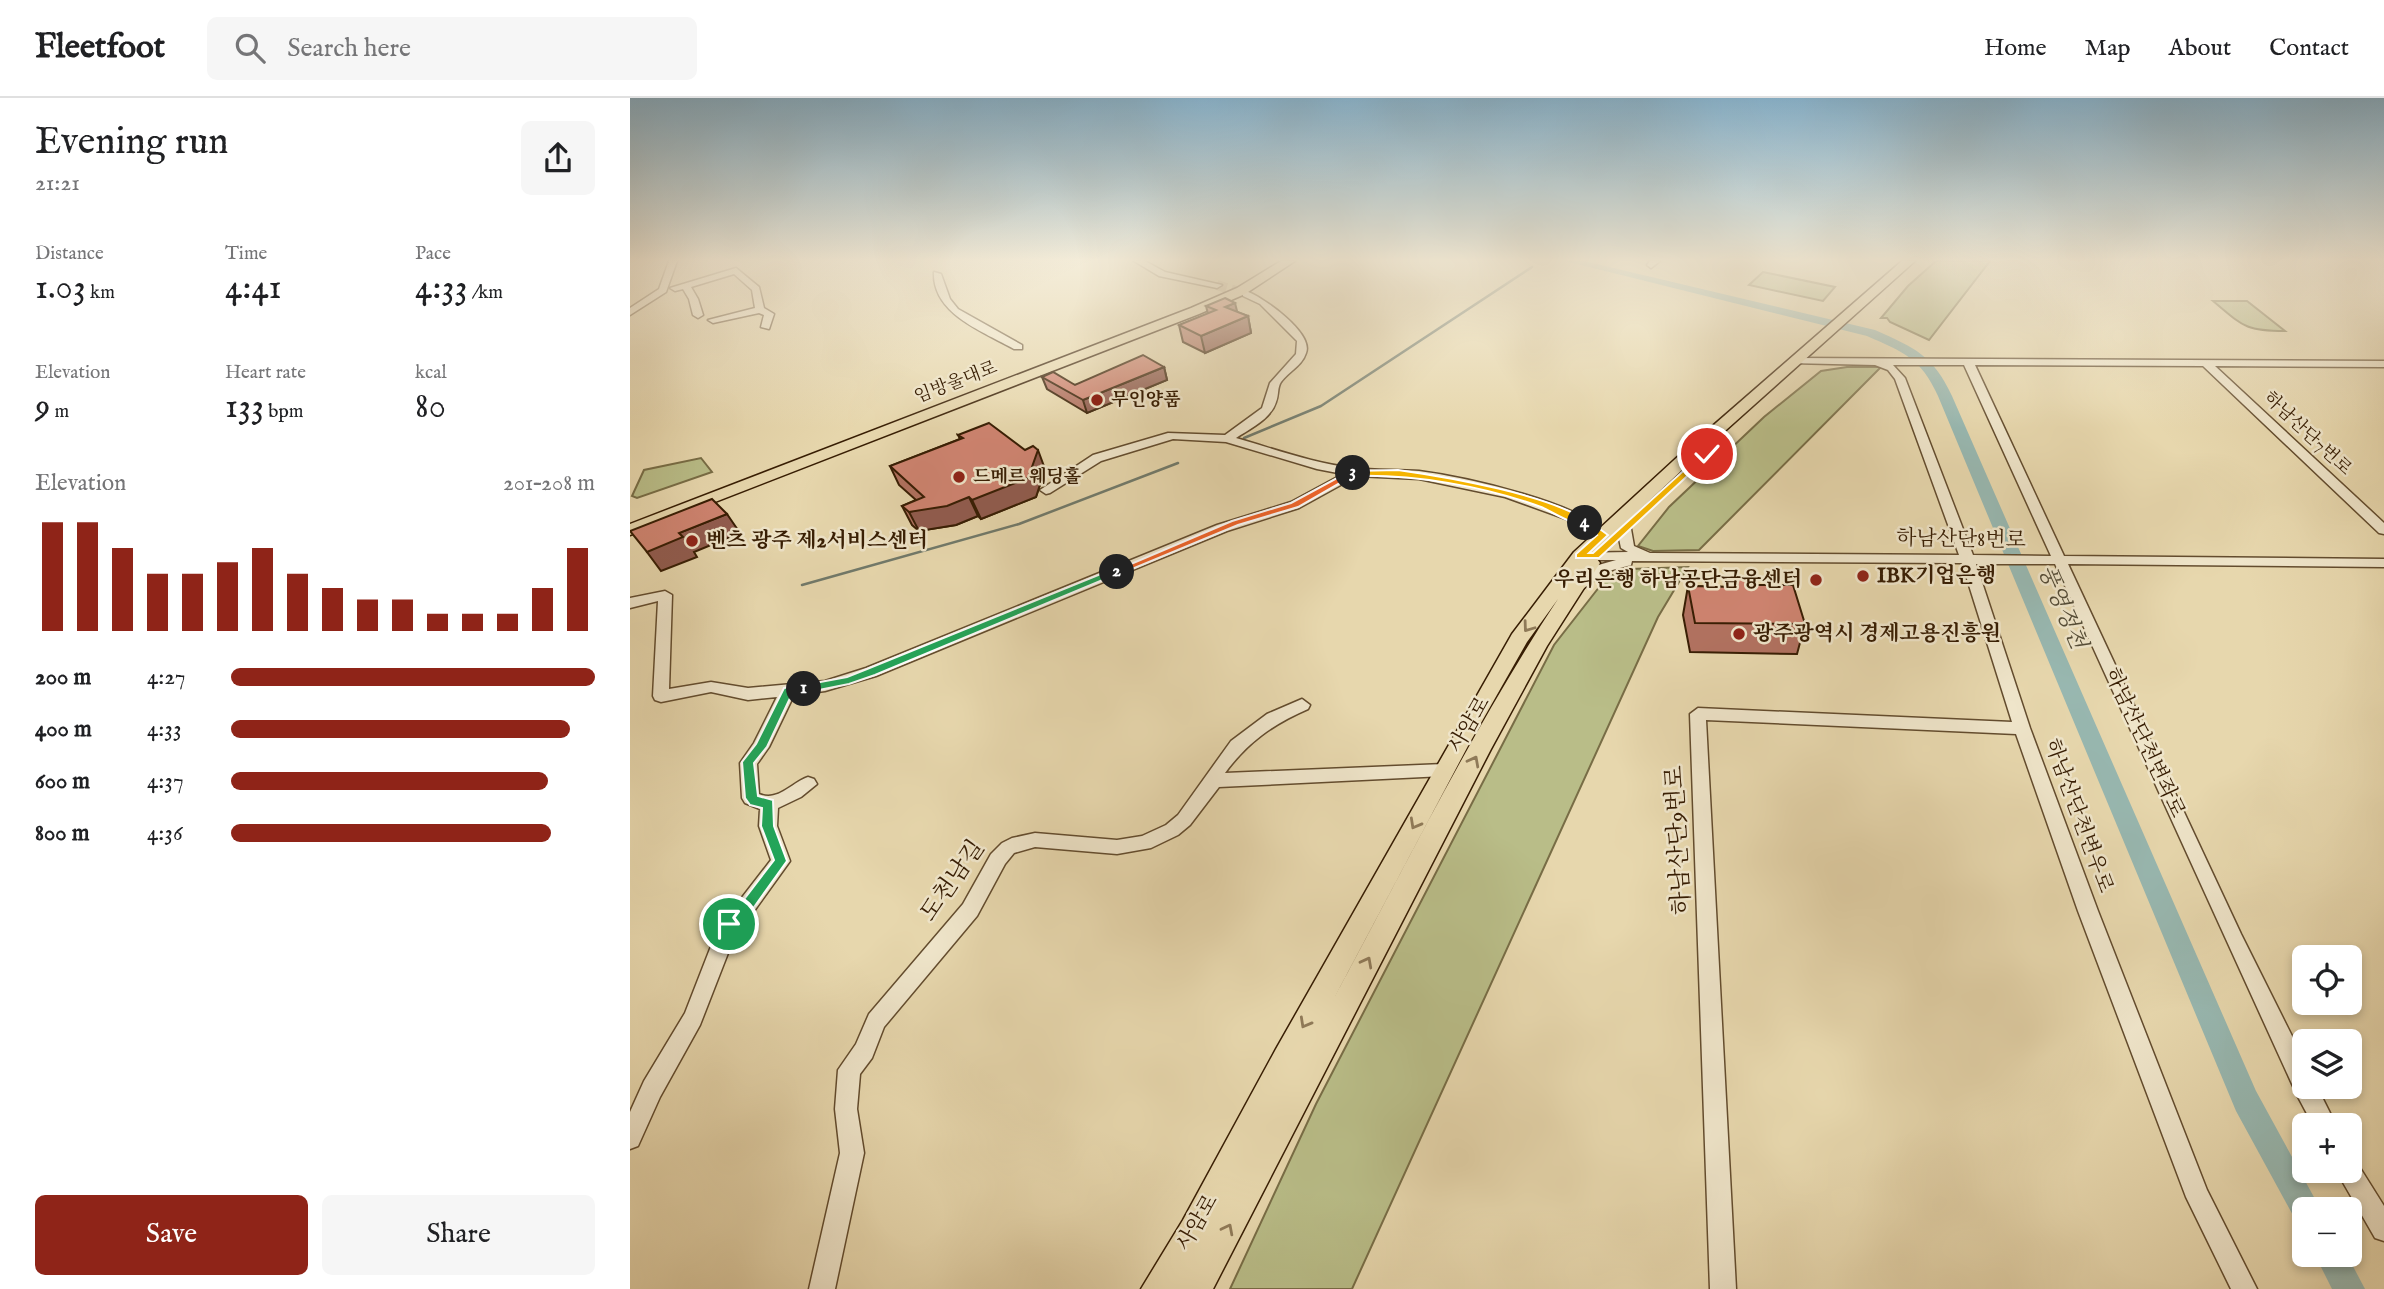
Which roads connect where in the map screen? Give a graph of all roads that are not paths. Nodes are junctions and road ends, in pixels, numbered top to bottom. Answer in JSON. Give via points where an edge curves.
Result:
{"nodes":[{"id":1,"x":729,"y":317,"type":"edge"},
{"id":2,"x":768,"y":317,"type":"edge"},
{"id":3,"x":965,"y":317,"type":"edge"},
{"id":4,"x":1158,"y":317,"type":"edge"},
{"id":5,"x":1179,"y":317,"type":"edge"},
{"id":6,"x":1278,"y":317,"type":"edge"},
{"id":7,"x":1854,"y":317,"type":"edge"},
{"id":8,"x":713,"y":320,"type":"dead end"},
{"id":9,"x":766,"y":327,"type":"dead end"},
{"id":10,"x":1018,"y":347,"type":"dead end"},
{"id":11,"x":1816,"y":351,"type":"junction"},
{"id":12,"x":1883,"y":362,"type":"junction"},
{"id":13,"x":1961,"y":362,"type":"junction"},
{"id":14,"x":2207,"y":364,"type":"junction"},
{"id":15,"x":2384,"y":364,"type":"edge"},
{"id":16,"x":1227,"y":439,"type":"junction"},
{"id":17,"x":1355,"y":472,"type":"junction"},
{"id":18,"x":1046,"y":490,"type":"dead end"},
{"id":19,"x":630,"y":519,"type":"edge"},
{"id":20,"x":630,"y":530,"type":"edge"},
{"id":21,"x":2384,"y":530,"type":"edge"},
{"id":22,"x":1601,"y":544,"type":"junction"},
{"id":23,"x":1674,"y":557,"type":"junction"},
{"id":24,"x":1972,"y":561,"type":"junction"},
{"id":25,"x":2056,"y":562,"type":"junction"},
{"id":26,"x":2384,"y":563,"type":"edge"},
{"id":27,"x":1574,"y":588,"type":"junction"},
{"id":28,"x":630,"y":603,"type":"edge"},
{"id":29,"x":788,"y":691,"type":"junction"},
{"id":30,"x":1302,"y":705,"type":"dead end"},
{"id":31,"x":2022,"y":728,"type":"junction"},
{"id":32,"x":1444,"y":770,"type":"junction"},
{"id":33,"x":1210,"y":783,"type":"junction"},
{"id":34,"x":808,"y":784,"type":"dead end"},
{"id":35,"x":769,"y":804,"type":"junction"},
{"id":36,"x":2292,"y":1061,"type":"edge"},
{"id":37,"x":630,"y":1139,"type":"edge"},
{"id":38,"x":2356,"y":1183,"type":"edge"},
{"id":39,"x":2384,"y":1229,"type":"edge"},
{"id":40,"x":822,"y":1289,"type":"edge"},
{"id":41,"x":1158,"y":1289,"type":"edge"},
{"id":42,"x":1195,"y":1289,"type":"edge"},
{"id":43,"x":1723,"y":1289,"type":"edge"},
{"id":44,"x":2244,"y":1289,"type":"edge"}],
"edges":[{"from":1,"to":8,"type":"street"},
{"from":2,"to":9,"type":"street"},
{"from":3,"to":10,"type":"street"},
{"from":4,"to":19,"type":"main road","name":"임방울대로"},
{"from":5,"to":20,"type":"main road","name":"임방울대로"},
{"from":6,"to":16,"type":"street","via":[[1302,340],[1296,364],[1275,382],[1270,405]]},
{"from":7,"to":11,"type":"main road","name":"사암로"},
{"from":11,"to":12,"type":"street","name":"하남산단7번로"},
{"from":11,"to":22,"type":"main road","name":"사암로"},
{"from":12,"to":13,"type":"street","name":"하남산단7번로"},
{"from":12,"to":24,"type":"street","name":"하남산단천변우로","via":[[1900,378]]},
{"from":13,"to":14,"type":"street","name":"하남산단7번로"},
{"from":13,"to":25,"type":"street","name":"하남산단천변좌로"},
{"from":14,"to":15,"type":"street","name":"하남산단7번로"},
{"from":14,"to":21,"type":"street","name":"하남산단7번로"},
{"from":16,"to":17,"type":"street"},
{"from":16,"to":18,"type":"street","via":[[1163,437],[1097,458]]},
{"from":17,"to":22,"type":"street","via":[[1419,475],[1508,494],[1570,516]]},
{"from":17,"to":29,"type":"street","via":[[1295,505],[1228,526],[871,672]]},
{"from":22,"to":23,"type":"street","name":"하남산단8번로"},
{"from":22,"to":23,"type":"street","via":[[1626,544],[1632,550]]},
{"from":22,"to":27,"type":"main road","name":"사암로"},
{"from":22,"to":32,"type":"main road","name":"사암로","one_way":true,"via":[[1519,639]]},
{"from":23,"to":24,"type":"street","name":"하남산단8번로"},
{"from":23,"to":27,"type":"street","via":[[1609,566]]},
{"from":24,"to":25,"type":"street","name":"하남산단8번로"},
{"from":24,"to":31,"type":"street","name":"하남산단천변우로"},
{"from":25,"to":26,"type":"street","name":"하남산단8번로"},
{"from":25,"to":36,"type":"street","name":"하남산단천변좌로"},
{"from":42,"to":27,"type":"main road","name":"사암로","one_way":true,"via":[[1474,761]]},
{"from":28,"to":29,"type":"street","via":[[665,595],[661,696],[711,687],[748,694]]},
{"from":29,"to":35,"type":"street","via":[[761,747],[748,762],[751,798]]},
{"from":30,"to":33,"type":"street","name":"도천남길","via":[[1246,735]]},
{"from":31,"to":43,"type":"street","name":"하남산단9번로","via":[[1698,714]]},
{"from":31,"to":44,"type":"street","name":"하남산단천변우로","via":[[2198,1197]]},
{"from":32,"to":33,"type":"street","via":[[1235,778]]},
{"from":32,"to":41,"type":"main road","name":"사암로","one_way":true,"via":[[1195,1232]]},
{"from":33,"to":40,"type":"street","name":"도천남길","via":[[1184,820],[1145,843],[1106,847],[1035,840],[1008,848],[998,859],[970,910],[876,1021],[864,1051],[849,1070],[846,1108],[852,1153]]},
{"from":34,"to":35,"type":"street"},
{"from":35,"to":37,"type":"street","via":[[768,826],[780,861],[729,924],[693,1018],[652,1089]]},
{"from":38,"to":39,"type":"street"}]}
